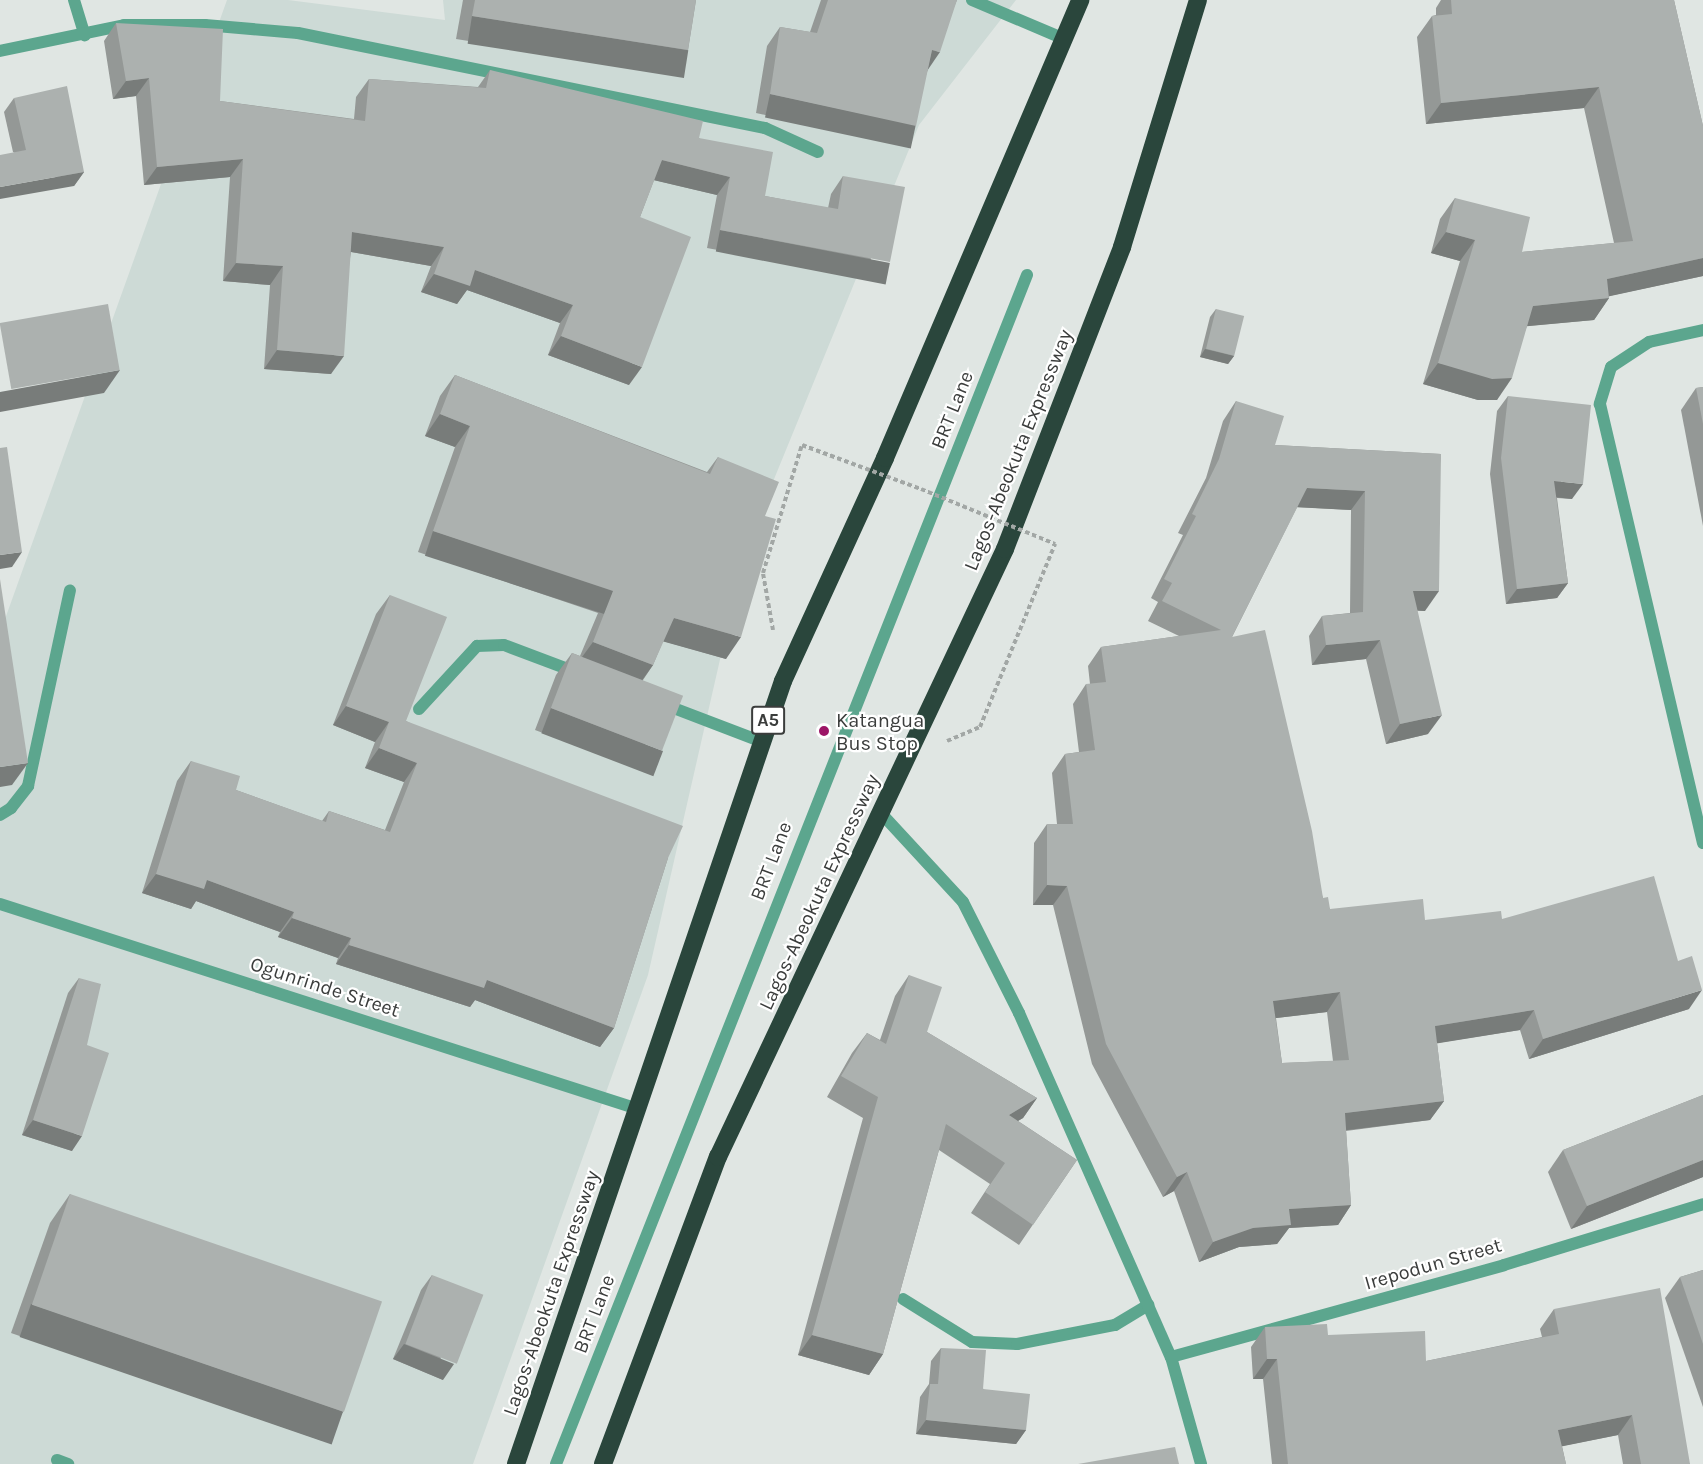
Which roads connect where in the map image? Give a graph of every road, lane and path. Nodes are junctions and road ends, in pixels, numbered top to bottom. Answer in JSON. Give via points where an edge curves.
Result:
{"nodes":[{"id":1,"x":74,"y":0,"type":"edge"},
{"id":2,"x":972,"y":0,"type":"edge"},
{"id":3,"x":1080,"y":0,"type":"edge"},
{"id":4,"x":1198,"y":0,"type":"edge"},
{"id":5,"x":85,"y":35,"type":"junction"},
{"id":6,"x":1062,"y":38,"type":"junction"},
{"id":7,"x":0,"y":51,"type":"edge"},
{"id":8,"x":818,"y":152,"type":"dead end"},
{"id":9,"x":1027,"y":275,"type":"dead end"},
{"id":10,"x":1703,"y":330,"type":"edge"},
{"id":11,"x":763,"y":573,"type":"edge"},
{"id":12,"x":70,"y":590,"type":"dead end"},
{"id":13,"x":593,"y":678,"type":"edge"},
{"id":14,"x":649,"y":699,"type":"edge"},
{"id":15,"x":419,"y":709,"type":"edge"},
{"id":16,"x":980,"y":727,"type":"dead end"},
{"id":17,"x":760,"y":741,"type":"junction"},
{"id":18,"x":880,"y":812,"type":"junction"},
{"id":19,"x":0,"y":815,"type":"edge"},
{"id":20,"x":1703,"y":843,"type":"edge"},
{"id":21,"x":0,"y":904,"type":"edge"},
{"id":22,"x":638,"y":1108,"type":"junction"},
{"id":23,"x":1703,"y":1204,"type":"edge"},
{"id":24,"x":903,"y":1299,"type":"edge"},
{"id":25,"x":1148,"y":1305,"type":"junction"},
{"id":26,"x":1171,"y":1357,"type":"junction"},
{"id":27,"x":516,"y":1464,"type":"edge"},
{"id":28,"x":556,"y":1464,"type":"edge"},
{"id":29,"x":603,"y":1464,"type":"edge"},
{"id":30,"x":1201,"y":1464,"type":"edge"}],
"edges":[{"from":1,"to":5,"type":"street"},
{"from":2,"to":6,"type":"street"},
{"from":3,"to":6,"type":"highway","name":"Lagos-Abeokuta Expressway","number":"A5"},
{"from":4,"to":18,"type":"highway","name":"Lagos-Abeokuta Expressway","via":[[1122,247],[1010,537]]},
{"from":5,"to":7,"type":"street"},
{"from":5,"to":8,"type":"street","via":[[124,25],[205,25],[298,33],[765,128]]},
{"from":6,"to":17,"type":"highway","name":"Lagos-Abeokuta Expressway","number":"A5","via":[[885,458],[783,681]]},
{"from":9,"to":28,"type":"street","name":"BRT Lane"},
{"from":10,"to":20,"type":"street","via":[[1649,342],[1611,368],[1600,404]]},
{"from":11,"to":16,"type":"path","bridge":true,"via":[[802,446],[1055,544]]},
{"from":12,"to":19,"type":"street","via":[[28,786],[11,808]]},
{"from":13,"to":15,"type":"street","via":[[504,645],[477,646]]},
{"from":14,"to":17,"type":"street"},
{"from":17,"to":22,"type":"highway","name":"Lagos-Abeokuta Expressway","number":"A5"},
{"from":18,"to":25,"type":"street","via":[[963,902],[1019,1012]]},
{"from":18,"to":29,"type":"highway","name":"Lagos-Abeokuta Expressway","via":[[802,986],[718,1157]]},
{"from":21,"to":22,"type":"street","name":"Ogunrinde Street"},
{"from":22,"to":27,"type":"highway","name":"Lagos-Abeokuta Expressway","number":"A5"},
{"from":23,"to":26,"type":"street","name":"Irepodun Street","via":[[1504,1265]]},
{"from":24,"to":25,"type":"street","via":[[972,1342],[1017,1344],[1115,1325]]},
{"from":25,"to":26,"type":"street"},
{"from":26,"to":30,"type":"street"}]}
